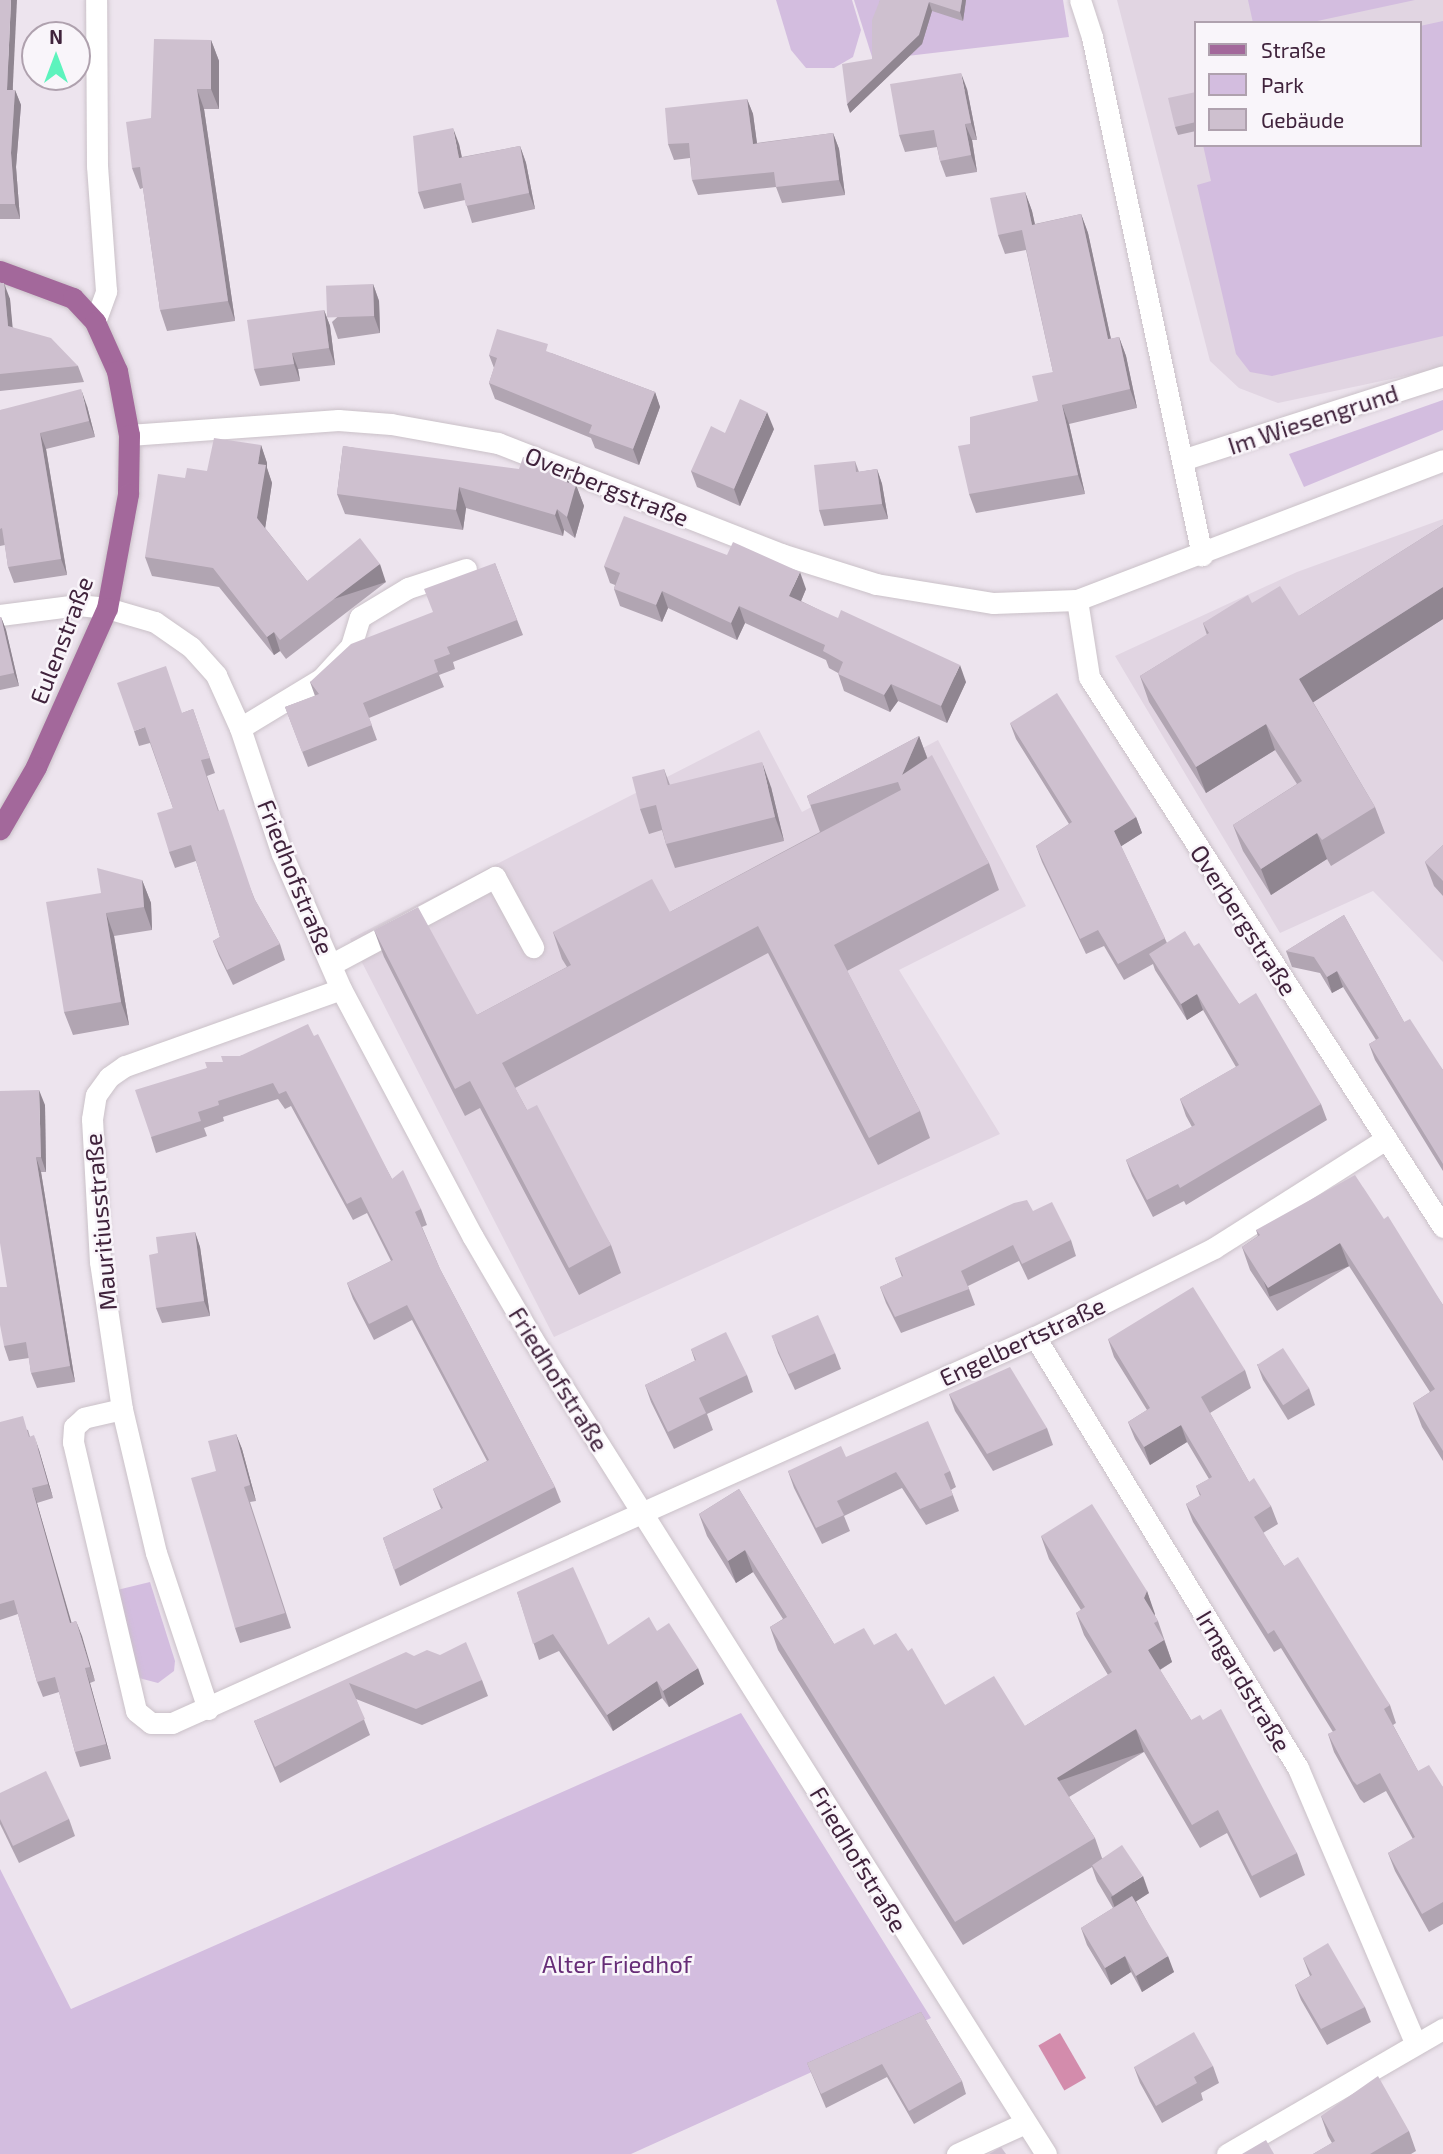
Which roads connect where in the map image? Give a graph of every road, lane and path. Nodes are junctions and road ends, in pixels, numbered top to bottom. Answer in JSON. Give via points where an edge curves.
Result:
{"nodes":[{"id":1,"x":96,"y":0,"type":"edge"},
{"id":2,"x":1080,"y":0,"type":"edge"},
{"id":3,"x":0,"y":271,"type":"edge"},
{"id":4,"x":95,"y":322,"type":"junction"},
{"id":5,"x":1443,"y":376,"type":"edge"},
{"id":6,"x":129,"y":435,"type":"junction"},
{"id":7,"x":1182,"y":460,"type":"junction"},
{"id":8,"x":1443,"y":460,"type":"edge"},
{"id":9,"x":1202,"y":555,"type":"junction"},
{"id":10,"x":466,"y":569,"type":"dead end"},
{"id":11,"x":1077,"y":600,"type":"junction"},
{"id":12,"x":107,"y":608,"type":"junction"},
{"id":13,"x":0,"y":615,"type":"edge"},
{"id":14,"x":240,"y":728,"type":"junction"},
{"id":15,"x":0,"y":829,"type":"edge"},
{"id":16,"x":533,"y":947,"type":"dead end"},
{"id":17,"x":332,"y":964,"type":"junction"},
{"id":18,"x":341,"y":989,"type":"junction"},
{"id":19,"x":1386,"y":1139,"type":"junction"},
{"id":20,"x":1443,"y":1227,"type":"edge"},
{"id":21,"x":1035,"y":1337,"type":"junction"},
{"id":22,"x":122,"y":1409,"type":"junction"},
{"id":23,"x":643,"y":1514,"type":"junction"},
{"id":24,"x":208,"y":1709,"type":"junction"},
{"id":25,"x":1443,"y":2029,"type":"edge"},
{"id":26,"x":1416,"y":2044,"type":"junction"},
{"id":27,"x":1025,"y":2123,"type":"junction"},
{"id":28,"x":957,"y":2154,"type":"edge"},
{"id":29,"x":1046,"y":2154,"type":"edge"},
{"id":30,"x":1227,"y":2154,"type":"edge"}],
"edges":[{"from":1,"to":4,"type":"street","via":[[97,166],[106,290]]},
{"from":2,"to":7,"type":"street","via":[[1092,37]]},
{"from":3,"to":4,"type":"main road","name":"Eulenstraße","via":[[24,276],[73,298]]},
{"from":4,"to":6,"type":"main road","name":"Eulenstraße","via":[[117,371]]},
{"from":5,"to":7,"type":"street","name":"Im Wiesengrund"},
{"from":6,"to":11,"type":"street","name":"Overbergstraße","via":[[338,420],[405,426],[498,443],[781,554],[876,584],[993,603]]},
{"from":6,"to":12,"type":"main road","name":"Eulenstraße","via":[[127,506]]},
{"from":7,"to":9,"type":"street"},
{"from":8,"to":9,"type":"street"},
{"from":9,"to":11,"type":"street","name":"Overbergstraße"},
{"from":10,"to":14,"type":"street","via":[[408,588],[360,617],[351,646],[321,679]]},
{"from":11,"to":19,"type":"street","name":"Overbergstraße","via":[[1088,677]]},
{"from":12,"to":13,"type":"street","name":"Friedhofstraße","via":[[78,604]]},
{"from":12,"to":14,"type":"street","name":"Friedhofstraße","via":[[155,622],[191,647],[216,675]]},
{"from":12,"to":15,"type":"main road","name":"Eulenstraße","via":[[36,767]]},
{"from":14,"to":17,"type":"street","name":"Friedhofstraße","via":[[282,854]]},
{"from":16,"to":17,"type":"street","via":[[495,877]]},
{"from":17,"to":18,"type":"street","name":"Friedhofstraße"},
{"from":18,"to":22,"type":"street","name":"Mauritiusstraße","via":[[125,1066],[109,1077],[96,1095],[92,1119],[100,1262]]},
{"from":18,"to":23,"type":"street","name":"Friedhofstraße","via":[[473,1237]]},
{"from":19,"to":20,"type":"street","name":"Overbergstraße"},
{"from":19,"to":21,"type":"street","name":"Engelbertstraße","via":[[1214,1248]]},
{"from":21,"to":23,"type":"street","name":"Engelbertstraße"},
{"from":21,"to":26,"type":"street","name":"Irmgardstraße","via":[[1297,1768]]},
{"from":22,"to":24,"type":"street","name":"Mauritiusstraße","via":[[156,1553]]},
{"from":22,"to":24,"type":"street","via":[[84,1418],[74,1427],[73,1442],[136,1711],[151,1723],[172,1723]]},
{"from":23,"to":24,"type":"street"},
{"from":23,"to":27,"type":"street","name":"Friedhofstraße"},
{"from":25,"to":26,"type":"street"},
{"from":26,"to":30,"type":"street"},
{"from":27,"to":28,"type":"street"},
{"from":27,"to":29,"type":"street","name":"Friedhofstraße"}]}
